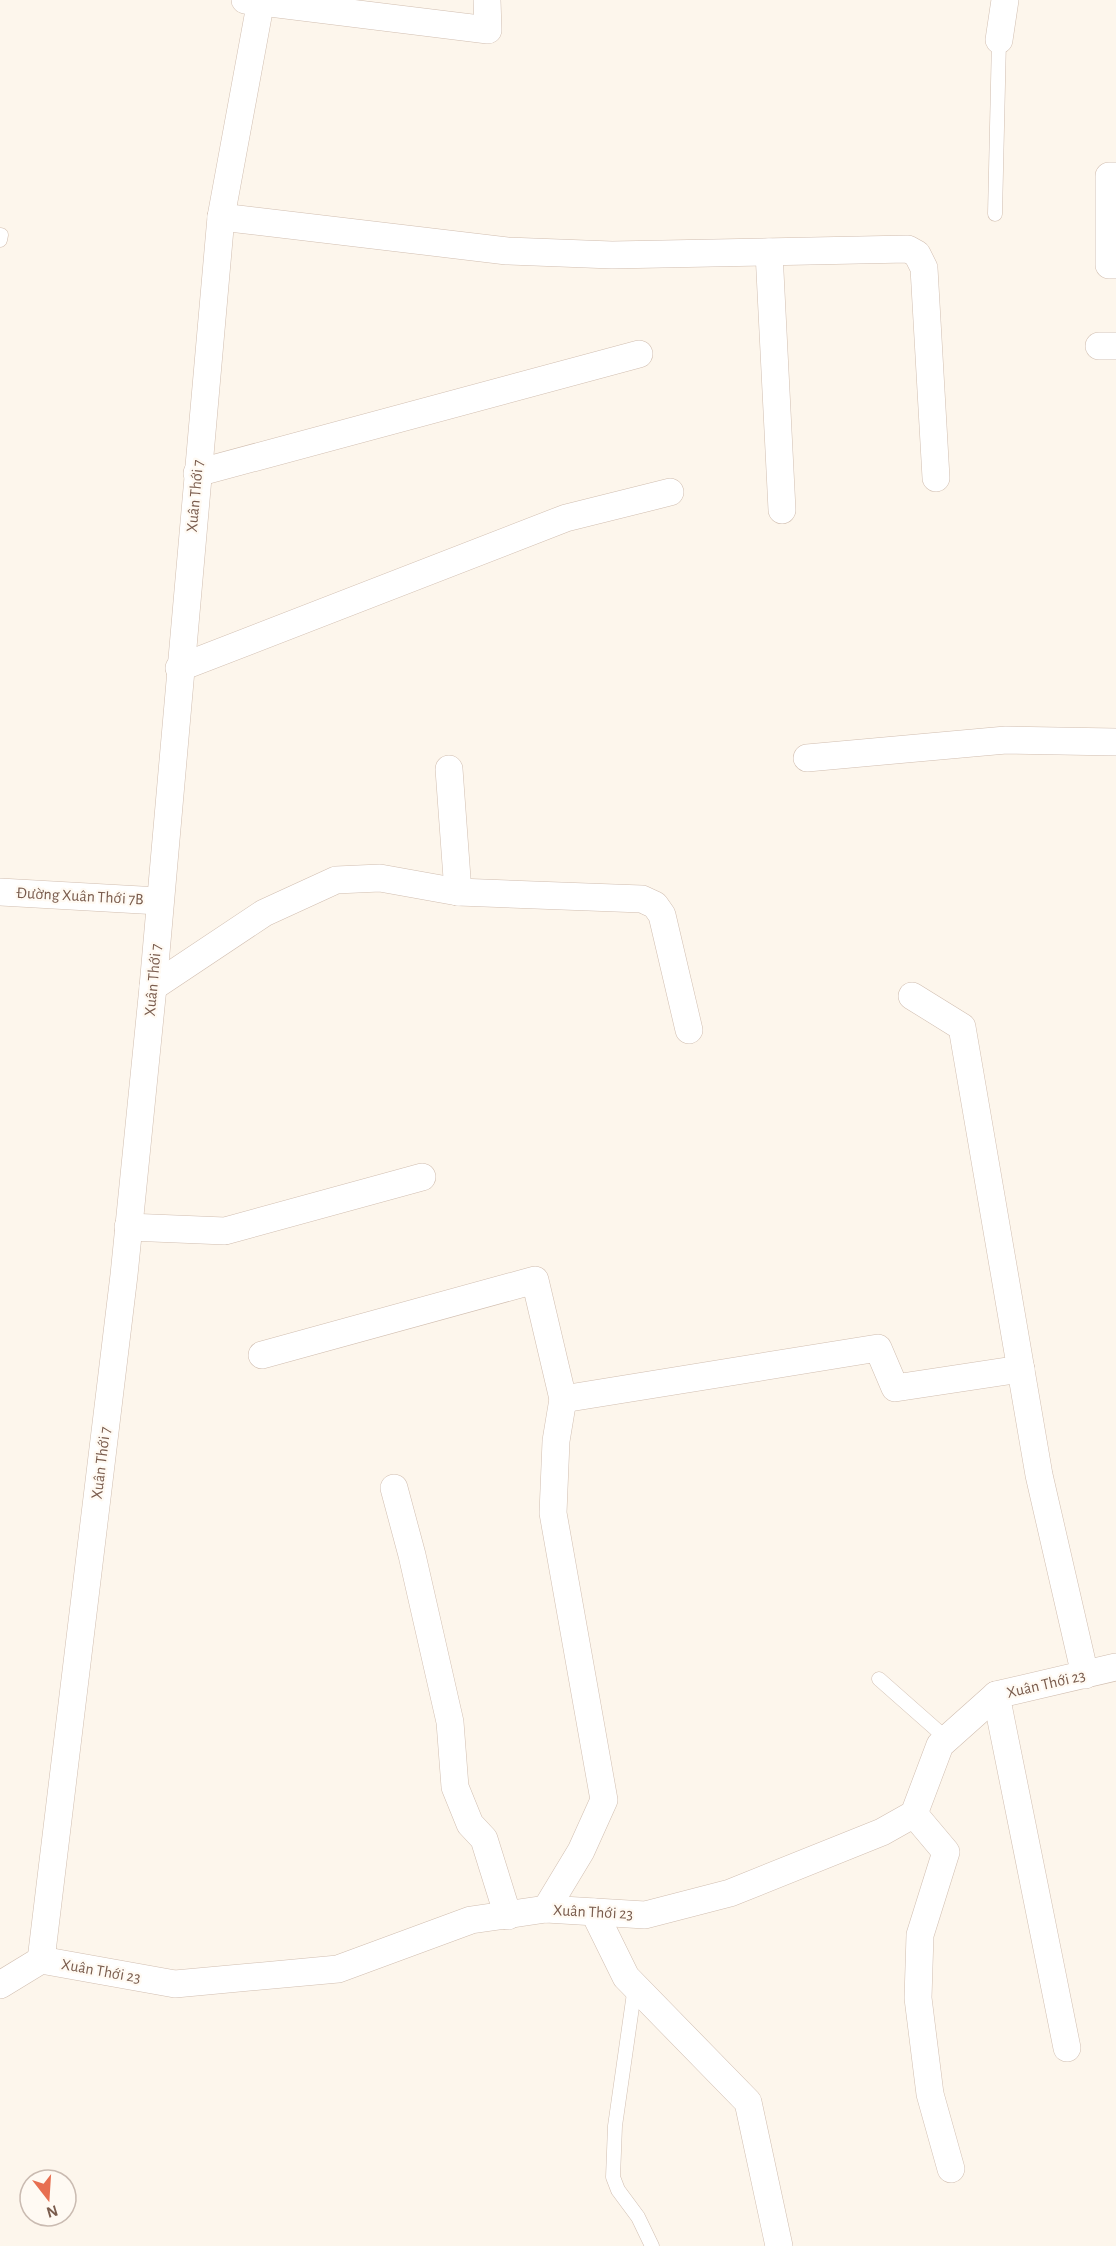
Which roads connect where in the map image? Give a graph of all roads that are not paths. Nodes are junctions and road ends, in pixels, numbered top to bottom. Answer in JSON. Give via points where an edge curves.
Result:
{"nodes":[{"id":1,"x":487,"y":0,"type":"edge"},
{"id":2,"x":1005,"y":0,"type":"edge"},
{"id":3,"x":256,"y":1,"type":"edge"},
{"id":4,"x":999,"y":40,"type":"joint"},
{"id":5,"x":1116,"y":176,"type":"edge"},
{"id":6,"x":995,"y":214,"type":"dead end"},
{"id":7,"x":220,"y":217,"type":"junction"},
{"id":8,"x":1,"y":235,"type":"edge"},
{"id":9,"x":0,"y":240,"type":"edge"},
{"id":10,"x":769,"y":252,"type":"junction"},
{"id":11,"x":1116,"y":265,"type":"edge"},
{"id":12,"x":639,"y":354,"type":"dead end"},
{"id":13,"x":197,"y":472,"type":"junction"},
{"id":14,"x":936,"y":477,"type":"dead end"},
{"id":15,"x":670,"y":492,"type":"dead end"},
{"id":16,"x":782,"y":510,"type":"dead end"},
{"id":17,"x":179,"y":668,"type":"junction"},
{"id":18,"x":1116,"y":742,"type":"edge"},
{"id":19,"x":807,"y":758,"type":"dead end"},
{"id":20,"x":449,"y":769,"type":"dead end"},
{"id":21,"x":0,"y":892,"type":"edge"},
{"id":22,"x":459,"y":892,"type":"junction"},
{"id":23,"x":159,"y":901,"type":"junction"},
{"id":24,"x":153,"y":987,"type":"junction"},
{"id":25,"x":912,"y":996,"type":"dead end"},
{"id":26,"x":689,"y":1030,"type":"dead end"},
{"id":27,"x":422,"y":1177,"type":"dead end"},
{"id":28,"x":128,"y":1227,"type":"junction"},
{"id":29,"x":262,"y":1355,"type":"dead end"},
{"id":30,"x":1021,"y":1369,"type":"junction"},
{"id":31,"x":562,"y":1399,"type":"junction"},
{"id":32,"x":394,"y":1488,"type":"dead end"},
{"id":33,"x":1116,"y":1668,"type":"edge"},
{"id":34,"x":1084,"y":1675,"type":"junction"},
{"id":35,"x":879,"y":1679,"type":"dead end"},
{"id":36,"x":996,"y":1695,"type":"junction"},
{"id":37,"x":947,"y":1739,"type":"junction"},
{"id":38,"x":914,"y":1814,"type":"junction"},
{"id":39,"x":546,"y":1909,"type":"junction"},
{"id":40,"x":594,"y":1912,"type":"junction"},
{"id":41,"x":508,"y":1916,"type":"junction"},
{"id":42,"x":41,"y":1960,"type":"junction"},
{"id":43,"x":0,"y":1985,"type":"edge"},
{"id":44,"x":635,"y":1986,"type":"junction"},
{"id":45,"x":1067,"y":2048,"type":"dead end"},
{"id":46,"x":951,"y":2169,"type":"dead end"},
{"id":47,"x":652,"y":2246,"type":"edge"},
{"id":48,"x":779,"y":2246,"type":"edge"}],
"edges":[{"from":1,"to":3,"type":"street","via":[[488,30]]},
{"from":2,"to":4,"type":"street"},
{"from":3,"to":7,"type":"street","name":"Xuân Thới 7"},
{"from":4,"to":6,"type":"lane"},
{"from":5,"to":11,"type":"street","via":[[1109,176],[1109,265]]},
{"from":7,"to":10,"type":"street","via":[[507,251],[612,255]]},
{"from":7,"to":13,"type":"street","name":"Xuân Thới 7"},
{"from":8,"to":9,"type":"lane"},
{"from":10,"to":14,"type":"street","via":[[909,249],[917,254],[924,268]]},
{"from":10,"to":16,"type":"street"},
{"from":12,"to":13,"type":"street"},
{"from":13,"to":17,"type":"street","name":"Xuân Thới 7"},
{"from":15,"to":17,"type":"street","via":[[566,518]]},
{"from":17,"to":23,"type":"street","name":"Xuân Thới 7"},
{"from":18,"to":19,"type":"street","via":[[1006,740]]},
{"from":20,"to":22,"type":"street"},
{"from":21,"to":23,"type":"street","name":"Đường Xuân Thới 7B"},
{"from":22,"to":24,"type":"street","via":[[380,878],[336,880],[264,914]]},
{"from":22,"to":26,"type":"street","via":[[642,899],[656,905],[662,915]]},
{"from":23,"to":24,"type":"street","name":"Xuân Thới 7"},
{"from":24,"to":28,"type":"street","name":"Xuân Thới 7"},
{"from":25,"to":30,"type":"street","via":[[962,1027]]},
{"from":27,"to":28,"type":"street","via":[[225,1231]]},
{"from":28,"to":42,"type":"street","name":"Xuân Thới 7"},
{"from":29,"to":31,"type":"street","via":[[535,1280]]},
{"from":30,"to":31,"type":"street","via":[[895,1388],[878,1348]]},
{"from":30,"to":34,"type":"street","via":[[1039,1475]]},
{"from":31,"to":39,"type":"street","via":[[553,1514],[604,1800],[581,1851]]},
{"from":32,"to":41,"type":"street","via":[[450,1722],[455,1787],[470,1824],[484,1839]]},
{"from":33,"to":34,"type":"street","name":"Xuân Thới 23"},
{"from":34,"to":36,"type":"street","name":"Xuân Thới 23"},
{"from":35,"to":37,"type":"lane"},
{"from":36,"to":37,"type":"street","name":"Xuân Thới 23"},
{"from":36,"to":45,"type":"street"},
{"from":37,"to":38,"type":"street","name":"Xuân Thới 23","via":[[940,1745]]},
{"from":38,"to":40,"type":"street","name":"Xuân Thới 23","via":[[882,1832],[730,1893],[645,1915]]},
{"from":38,"to":46,"type":"street","via":[[946,1852],[920,1935],[918,1998],[930,2094]]},
{"from":39,"to":40,"type":"street","name":"Xuân Thới 23"},
{"from":39,"to":41,"type":"street","name":"Xuân Thới 23"},
{"from":40,"to":44,"type":"street","via":[[626,1977]]},
{"from":41,"to":42,"type":"street","name":"Xuân Thới 23","via":[[471,1920],[338,1970],[175,1984]]},
{"from":42,"to":43,"type":"street","name":"Xuân Thới 23"},
{"from":44,"to":47,"type":"lane","via":[[615,2126],[613,2177]]},
{"from":44,"to":48,"type":"street","via":[[748,2102]]}]}
